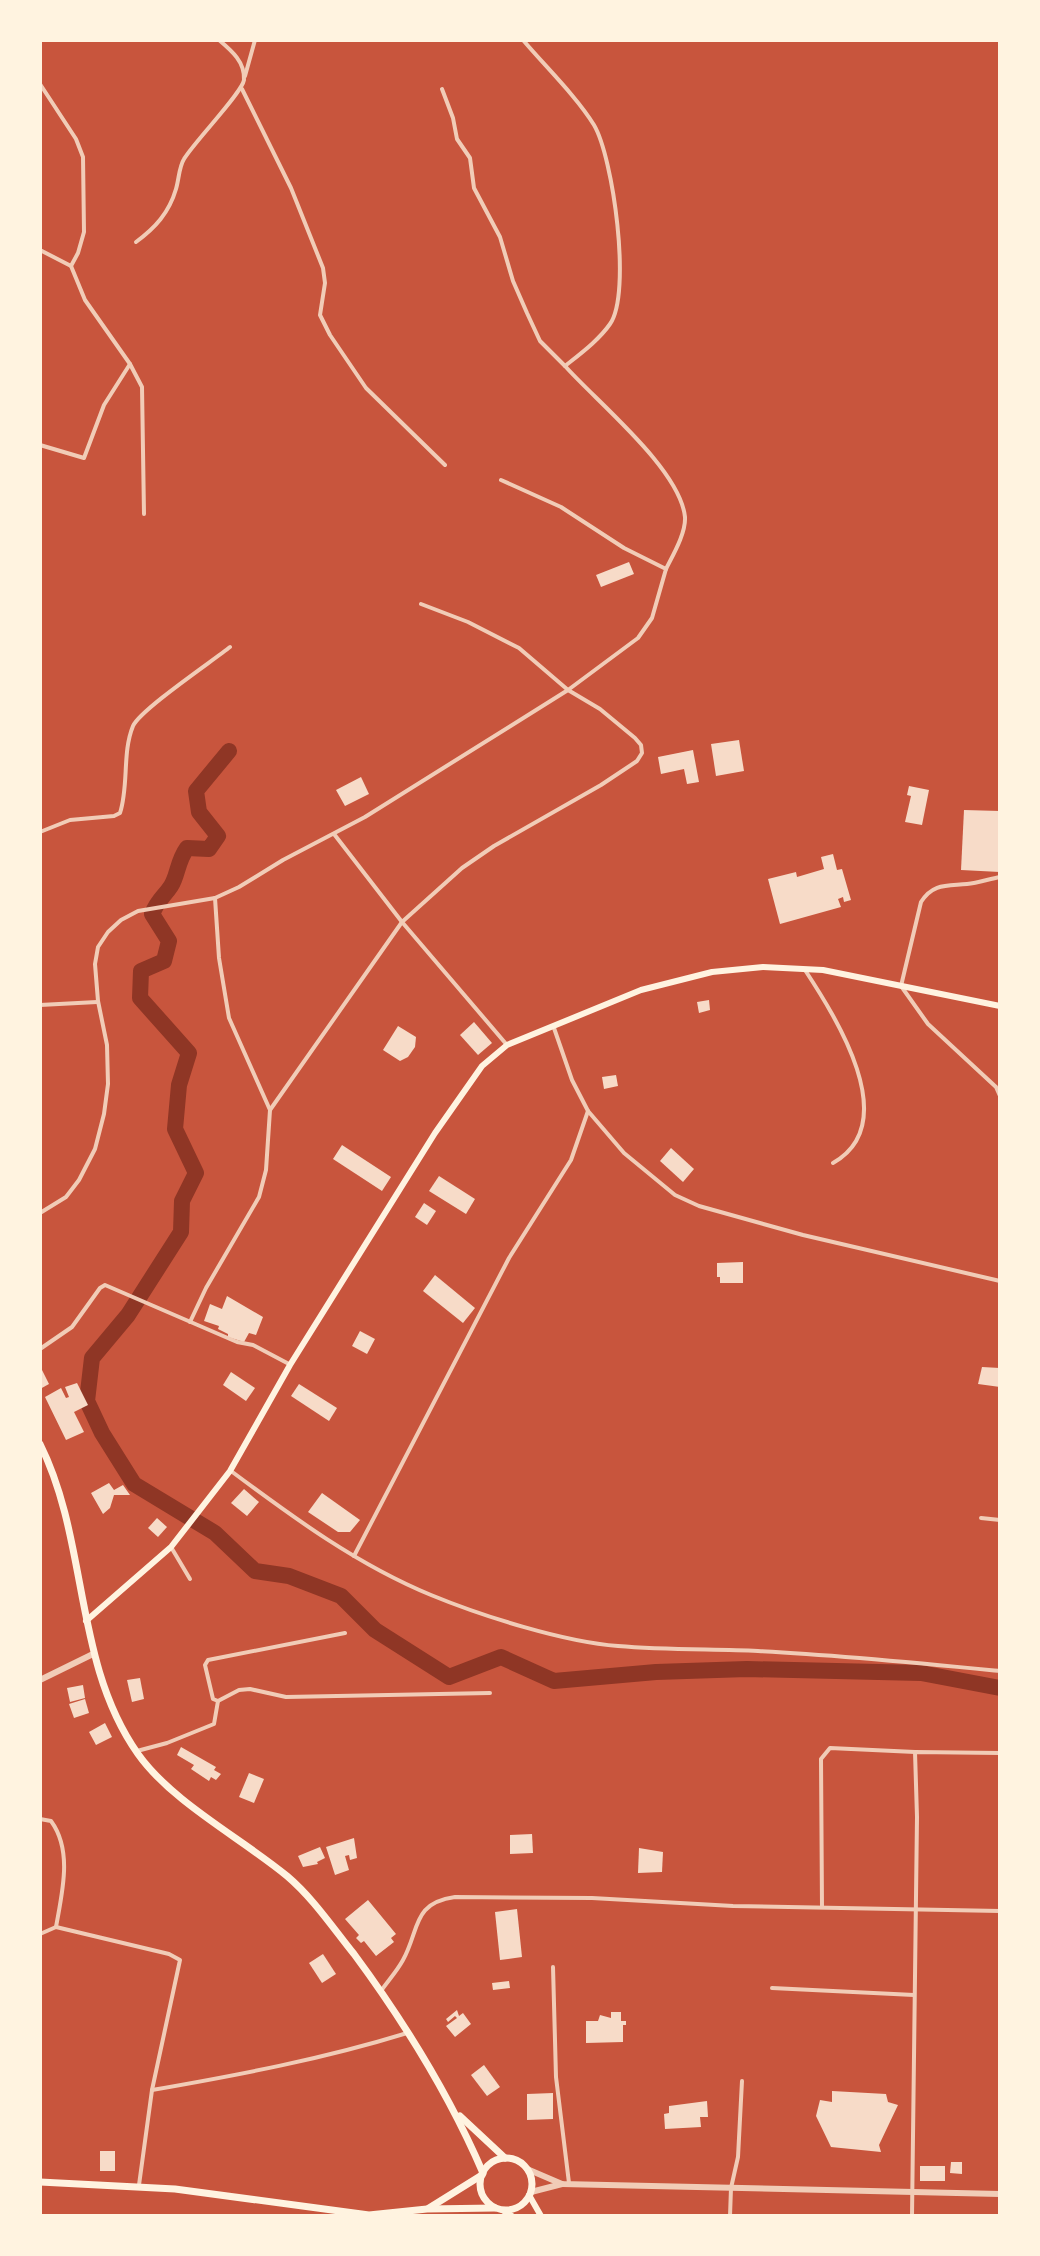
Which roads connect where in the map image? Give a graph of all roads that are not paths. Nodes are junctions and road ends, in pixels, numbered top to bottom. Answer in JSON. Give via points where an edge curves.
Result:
{"nodes":[{"id":1,"x":219,"y":40,"type":"edge"},
{"id":2,"x":255,"y":40,"type":"edge"},
{"id":3,"x":523,"y":40,"type":"edge"},
{"id":4,"x":244,"y":77,"type":"junction"},
{"id":5,"x":40,"y":84,"type":"edge"},
{"id":6,"x":242,"y":89,"type":"junction"},
{"id":7,"x":442,"y":89,"type":"dead end"},
{"id":8,"x":136,"y":242,"type":"dead end"},
{"id":9,"x":40,"y":250,"type":"edge"},
{"id":10,"x":71,"y":266,"type":"junction"},
{"id":11,"x":130,"y":364,"type":"junction"},
{"id":12,"x":565,"y":366,"type":"junction"},
{"id":13,"x":40,"y":445,"type":"edge"},
{"id":14,"x":445,"y":465,"type":"dead end"},
{"id":15,"x":501,"y":480,"type":"dead end"},
{"id":16,"x":144,"y":514,"type":"dead end"},
{"id":17,"x":666,"y":569,"type":"junction"},
{"id":18,"x":421,"y":604,"type":"dead end"},
{"id":19,"x":230,"y":647,"type":"dead end"},
{"id":20,"x":568,"y":690,"type":"junction"},
{"id":21,"x":40,"y":832,"type":"edge"},
{"id":22,"x":334,"y":834,"type":"junction"},
{"id":23,"x":1000,"y":877,"type":"edge"},
{"id":24,"x":215,"y":898,"type":"junction"},
{"id":25,"x":402,"y":922,"type":"junction"},
{"id":26,"x":804,"y":968,"type":"junction"},
{"id":27,"x":901,"y":986,"type":"junction"},
{"id":28,"x":98,"y":1001,"type":"junction"},
{"id":29,"x":40,"y":1005,"type":"edge"},
{"id":30,"x":1000,"y":1006,"type":"edge"},
{"id":31,"x":554,"y":1028,"type":"junction"},
{"id":32,"x":507,"y":1045,"type":"junction"},
{"id":33,"x":998,"y":1088,"type":"edge"},
{"id":34,"x":1000,"y":1096,"type":"edge"},
{"id":35,"x":270,"y":1110,"type":"junction"},
{"id":36,"x":588,"y":1111,"type":"junction"},
{"id":37,"x":833,"y":1163,"type":"dead end"},
{"id":38,"x":40,"y":1213,"type":"edge"},
{"id":39,"x":1000,"y":1281,"type":"edge"},
{"id":40,"x":190,"y":1322,"type":"junction"},
{"id":41,"x":40,"y":1349,"type":"edge"},
{"id":42,"x":290,"y":1365,"type":"junction"},
{"id":43,"x":40,"y":1444,"type":"edge"},
{"id":44,"x":230,"y":1471,"type":"junction"},
{"id":45,"x":981,"y":1518,"type":"dead end"},
{"id":46,"x":1000,"y":1520,"type":"edge"},
{"id":47,"x":171,"y":1547,"type":"junction"},
{"id":48,"x":354,"y":1556,"type":"junction"},
{"id":49,"x":190,"y":1579,"type":"dead end"},
{"id":50,"x":86,"y":1621,"type":"junction"},
{"id":51,"x":345,"y":1633,"type":"dead end"},
{"id":52,"x":93,"y":1654,"type":"junction"},
{"id":53,"x":1000,"y":1671,"type":"edge"},
{"id":54,"x":40,"y":1680,"type":"edge"},
{"id":55,"x":490,"y":1693,"type":"dead end"},
{"id":56,"x":218,"y":1701,"type":"junction"},
{"id":57,"x":136,"y":1751,"type":"junction"},
{"id":58,"x":915,"y":1752,"type":"junction"},
{"id":59,"x":1000,"y":1753,"type":"edge"},
{"id":60,"x":40,"y":1819,"type":"edge"},
{"id":61,"x":822,"y":1907,"type":"junction"},
{"id":62,"x":915,"y":1908,"type":"junction"},
{"id":63,"x":1000,"y":1911,"type":"edge"},
{"id":64,"x":56,"y":1927,"type":"junction"},
{"id":65,"x":40,"y":1934,"type":"edge"},
{"id":66,"x":553,"y":1967,"type":"dead end"},
{"id":67,"x":772,"y":1988,"type":"dead end"},
{"id":68,"x":381,"y":1991,"type":"junction"},
{"id":69,"x":914,"y":1995,"type":"junction"},
{"id":70,"x":409,"y":2032,"type":"junction"},
{"id":71,"x":742,"y":2081,"type":"dead end"},
{"id":72,"x":152,"y":2090,"type":"junction"},
{"id":73,"x":456,"y":2112,"type":"junction"},
{"id":74,"x":505,"y":2158,"type":"junction"},
{"id":75,"x":527,"y":2169,"type":"junction"},
{"id":76,"x":482,"y":2174,"type":"junction"},
{"id":77,"x":40,"y":2182,"type":"edge"},
{"id":78,"x":565,"y":2183,"type":"junction"},
{"id":79,"x":139,"y":2185,"type":"junction"},
{"id":80,"x":731,"y":2188,"type":"junction"},
{"id":81,"x":913,"y":2192,"type":"junction"},
{"id":82,"x":530,"y":2194,"type":"junction"},
{"id":83,"x":1000,"y":2194,"type":"edge"},
{"id":84,"x":427,"y":2209,"type":"junction"},
{"id":85,"x":499,"y":2209,"type":"junction"},
{"id":86,"x":512,"y":2216,"type":"edge"},
{"id":87,"x":541,"y":2216,"type":"edge"},
{"id":88,"x":730,"y":2216,"type":"edge"},
{"id":89,"x":912,"y":2216,"type":"edge"}],
"edges":[{"from":1,"to":4,"type":"street","via":[[239,58]]},
{"from":2,"to":4,"type":"street"},
{"from":3,"to":12,"type":"street","via":[[594,125],[605,153],[615,213],[615,314]]},
{"from":4,"to":6,"type":"street"},
{"from":5,"to":10,"type":"street","via":[[83,157],[84,232]]},
{"from":6,"to":8,"type":"street","via":[[183,159],[175,192],[158,226]]},
{"from":6,"to":14,"type":"street","via":[[323,268],[320,315],[330,335],[366,388]]},
{"from":7,"to":12,"type":"street","via":[[457,139],[470,158],[474,188],[500,237],[527,313],[540,341]]},
{"from":9,"to":10,"type":"street"},
{"from":10,"to":11,"type":"street","via":[[85,300]]},
{"from":11,"to":13,"type":"street","via":[[104,405],[84,458]]},
{"from":11,"to":16,"type":"street","via":[[144,395]]},
{"from":12,"to":17,"type":"street","via":[[649,451],[675,489],[686,520]]},
{"from":15,"to":17,"type":"street","via":[[561,507]]},
{"from":17,"to":20,"type":"street","via":[[652,618],[638,638]]},
{"from":18,"to":20,"type":"street","via":[[519,648]]},
{"from":19,"to":21,"type":"street","via":[[134,723],[120,813],[70,820]]},
{"from":20,"to":22,"type":"street"},
{"from":20,"to":25,"type":"street","via":[[635,738],[642,753],[637,761],[494,846]]},
{"from":22,"to":24,"type":"street"},
{"from":22,"to":25,"type":"street"},
{"from":23,"to":27,"type":"street","via":[[927,891]]},
{"from":24,"to":28,"type":"street","via":[[138,911],[121,920],[98,947]]},
{"from":24,"to":35,"type":"street","via":[[229,1018]]},
{"from":25,"to":32,"type":"street"},
{"from":25,"to":35,"type":"street"},
{"from":26,"to":27,"type":"main road"},
{"from":26,"to":31,"type":"main road","via":[[712,972],[641,990]]},
{"from":26,"to":37,"type":"street","via":[[841,1027],[865,1114],[856,1144]]},
{"from":27,"to":30,"type":"main road"},
{"from":27,"to":33,"type":"street","via":[[928,1024]]},
{"from":28,"to":29,"type":"street"},
{"from":28,"to":38,"type":"street","via":[[108,1084],[95,1149],[66,1197]]},
{"from":31,"to":32,"type":"main road"},
{"from":31,"to":36,"type":"street"},
{"from":32,"to":42,"type":"main road","via":[[461,1093]]},
{"from":33,"to":34,"type":"street"},
{"from":35,"to":40,"type":"street","via":[[259,1197]]},
{"from":36,"to":39,"type":"street","via":[[645,1172],[699,1206]]},
{"from":36,"to":48,"type":"street","via":[[571,1160],[509,1258]]},
{"from":40,"to":41,"type":"street","via":[[105,1285],[72,1327]]},
{"from":40,"to":42,"type":"street"},
{"from":42,"to":44,"type":"main road"},
{"from":43,"to":50,"type":"highway","via":[[60,1491]]},
{"from":44,"to":47,"type":"main road"},
{"from":44,"to":48,"type":"street"},
{"from":45,"to":46,"type":"street"},
{"from":47,"to":49,"type":"street"},
{"from":47,"to":50,"type":"main road"},
{"from":48,"to":53,"type":"street","via":[[432,1596],[581,1640]]},
{"from":50,"to":52,"type":"highway"},
{"from":51,"to":56,"type":"street","via":[[208,1660],[213,1699]]},
{"from":52,"to":54,"type":"street"},
{"from":52,"to":57,"type":"highway"},
{"from":55,"to":56,"type":"street","via":[[286,1697],[250,1689]]},
{"from":56,"to":57,"type":"street","via":[[214,1724]]},
{"from":57,"to":68,"type":"highway","via":[[170,1788],[302,1890]]},
{"from":58,"to":59,"type":"street"},
{"from":58,"to":61,"type":"street","via":[[824,1752]]},
{"from":58,"to":62,"type":"street"},
{"from":60,"to":64,"type":"street","via":[[51,1821],[64,1852]]},
{"from":61,"to":62,"type":"street"},
{"from":61,"to":68,"type":"street","via":[[592,1898],[440,1899],[420,1915],[402,1961]]},
{"from":62,"to":63,"type":"street"},
{"from":62,"to":69,"type":"street"},
{"from":64,"to":65,"type":"street"},
{"from":64,"to":72,"type":"street","via":[[180,1960]]},
{"from":66,"to":78,"type":"street"},
{"from":67,"to":69,"type":"street"},
{"from":68,"to":70,"type":"highway"},
{"from":69,"to":81,"type":"street"},
{"from":70,"to":72,"type":"street","via":[[265,2070]]},
{"from":70,"to":73,"type":"highway"},
{"from":71,"to":80,"type":"street"},
{"from":72,"to":79,"type":"street"},
{"from":73,"to":74,"type":"highway"},
{"from":73,"to":76,"type":"highway"},
{"from":74,"to":75,"type":"highway"},
{"from":74,"to":76,"type":"highway"},
{"from":75,"to":78,"type":"street"},
{"from":75,"to":82,"type":"highway"},
{"from":76,"to":84,"type":"highway"},
{"from":76,"to":85,"type":"highway","via":[[482,2194]]},
{"from":77,"to":79,"type":"highway"},
{"from":78,"to":80,"type":"street"},
{"from":78,"to":82,"type":"street"},
{"from":79,"to":84,"type":"highway","via":[[369,2215]]},
{"from":80,"to":81,"type":"street"},
{"from":80,"to":88,"type":"street"},
{"from":81,"to":83,"type":"street"},
{"from":81,"to":89,"type":"street"},
{"from":82,"to":85,"type":"highway","via":[[518,2207]]},
{"from":82,"to":87,"type":"main road"},
{"from":84,"to":85,"type":"highway"},
{"from":85,"to":86,"type":"main road"}]}
